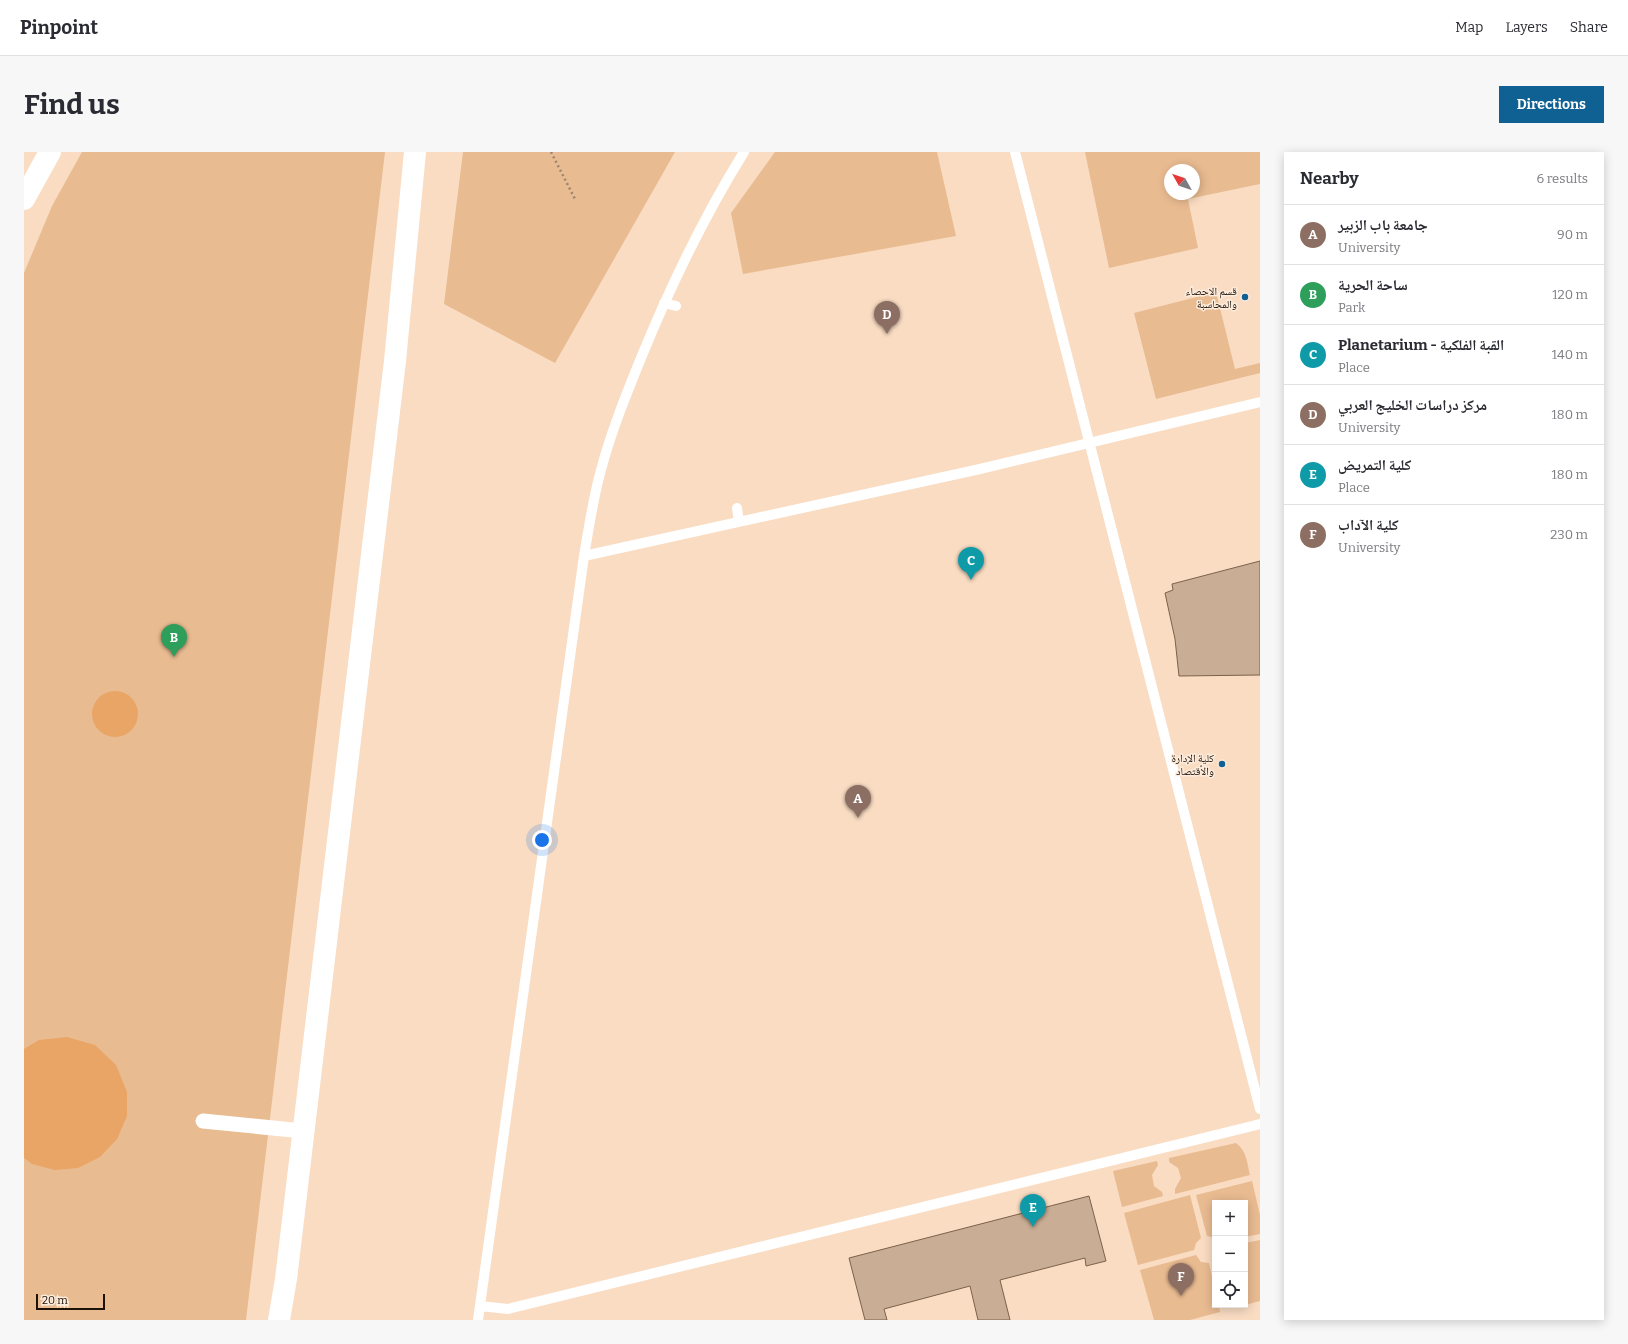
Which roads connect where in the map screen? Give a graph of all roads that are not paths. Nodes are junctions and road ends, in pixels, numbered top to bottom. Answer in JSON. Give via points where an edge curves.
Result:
{"nodes":[{"id":1,"x":50,"y":152,"type":"edge"},
{"id":2,"x":416,"y":152,"type":"edge"},
{"id":3,"x":744,"y":152,"type":"edge"},
{"id":4,"x":1015,"y":152,"type":"edge"},
{"id":5,"x":24,"y":199,"type":"edge"},
{"id":6,"x":664,"y":303,"type":"junction"},
{"id":7,"x":676,"y":306,"type":"dead end"},
{"id":8,"x":1260,"y":402,"type":"edge"},
{"id":9,"x":1089,"y":442,"type":"junction"},
{"id":10,"x":737,"y":508,"type":"dead end"},
{"id":11,"x":738,"y":522,"type":"junction"},
{"id":12,"x":584,"y":556,"type":"junction"},
{"id":13,"x":1260,"y":1109,"type":"edge"},
{"id":14,"x":203,"y":1120,"type":"dead end"},
{"id":15,"x":1260,"y":1124,"type":"edge"},
{"id":16,"x":303,"y":1131,"type":"junction"},
{"id":17,"x":480,"y":1306,"type":"junction"},
{"id":18,"x":279,"y":1320,"type":"edge"},
{"id":19,"x":478,"y":1320,"type":"edge"}],
"edges":[{"from":1,"to":5,"type":"highway"},
{"from":2,"to":16,"type":"highway","via":[[395,361]]},
{"from":3,"to":6,"type":"lane","via":[[694,240]]},
{"from":4,"to":9,"type":"lane"},
{"from":6,"to":7,"type":"lane"},
{"from":6,"to":12,"type":"lane","via":[[614,428],[600,471]]},
{"from":8,"to":9,"type":"lane"},
{"from":9,"to":11,"type":"lane","via":[[980,469]]},
{"from":9,"to":13,"type":"lane"},
{"from":10,"to":11,"type":"lane"},
{"from":11,"to":12,"type":"lane"},
{"from":12,"to":17,"type":"lane"},
{"from":14,"to":16,"type":"street"},
{"from":15,"to":17,"type":"lane","via":[[508,1309]]},
{"from":16,"to":18,"type":"highway"},
{"from":17,"to":19,"type":"lane"}]}
